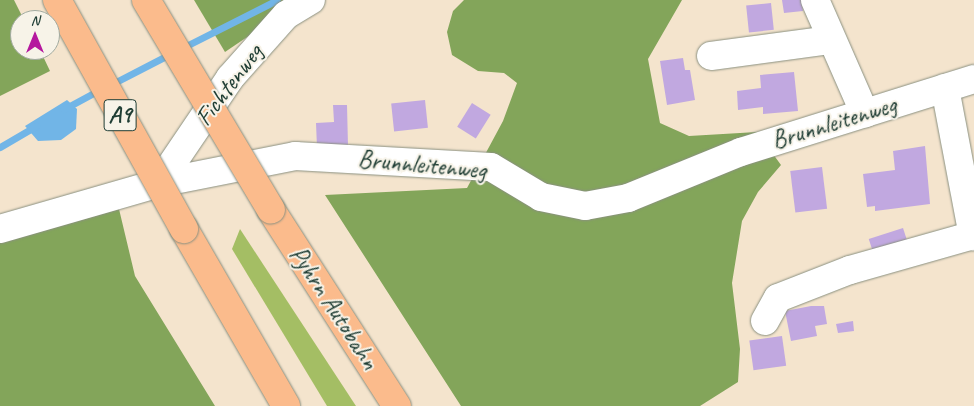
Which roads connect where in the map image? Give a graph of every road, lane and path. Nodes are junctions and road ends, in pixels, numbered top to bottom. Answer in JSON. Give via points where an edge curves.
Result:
{"nodes":[{"id":1,"x":57,"y":0,"type":"edge"},
{"id":2,"x":146,"y":0,"type":"edge"},
{"id":3,"x":311,"y":0,"type":"edge"},
{"id":4,"x":815,"y":0,"type":"edge"},
{"id":5,"x":831,"y":40,"type":"junction"},
{"id":6,"x":711,"y":56,"type":"dead end"},
{"id":7,"x":974,"y":79,"type":"edge"},
{"id":8,"x":945,"y":88,"type":"junction"},
{"id":9,"x":865,"y":114,"type":"junction"},
{"id":10,"x":159,"y":183,"type":"junction"},
{"id":11,"x":0,"y":229,"type":"edge"},
{"id":12,"x":973,"y":236,"type":"edge"},
{"id":13,"x":765,"y":321,"type":"dead end"},
{"id":14,"x":286,"y":406,"type":"edge"},
{"id":15,"x":397,"y":406,"type":"edge"}],
"edges":[{"from":1,"to":14,"type":"highway","number":"A9","bridge":true},
{"from":2,"to":15,"type":"highway","name":"Pyhrn Autobahn","bridge":true,"via":[[271,210]]},
{"from":3,"to":10,"type":"street","name":"Fichtenweg","via":[[286,15],[230,78]]},
{"from":4,"to":5,"type":"street"},
{"from":5,"to":6,"type":"street"},
{"from":5,"to":9,"type":"street"},
{"from":7,"to":8,"type":"street","name":"Brunnleitenweg"},
{"from":8,"to":9,"type":"street","name":"Brunnleitenweg"},
{"from":8,"to":12,"type":"street"},
{"from":9,"to":10,"type":"street","name":"Brunnleitenweg","via":[[741,152],[628,198],[585,206],[541,197],[491,167],[295,156]]},
{"from":10,"to":11,"type":"street","name":"Brunnleitenweg"},
{"from":12,"to":13,"type":"street","via":[[850,270],[778,298]]}]}
